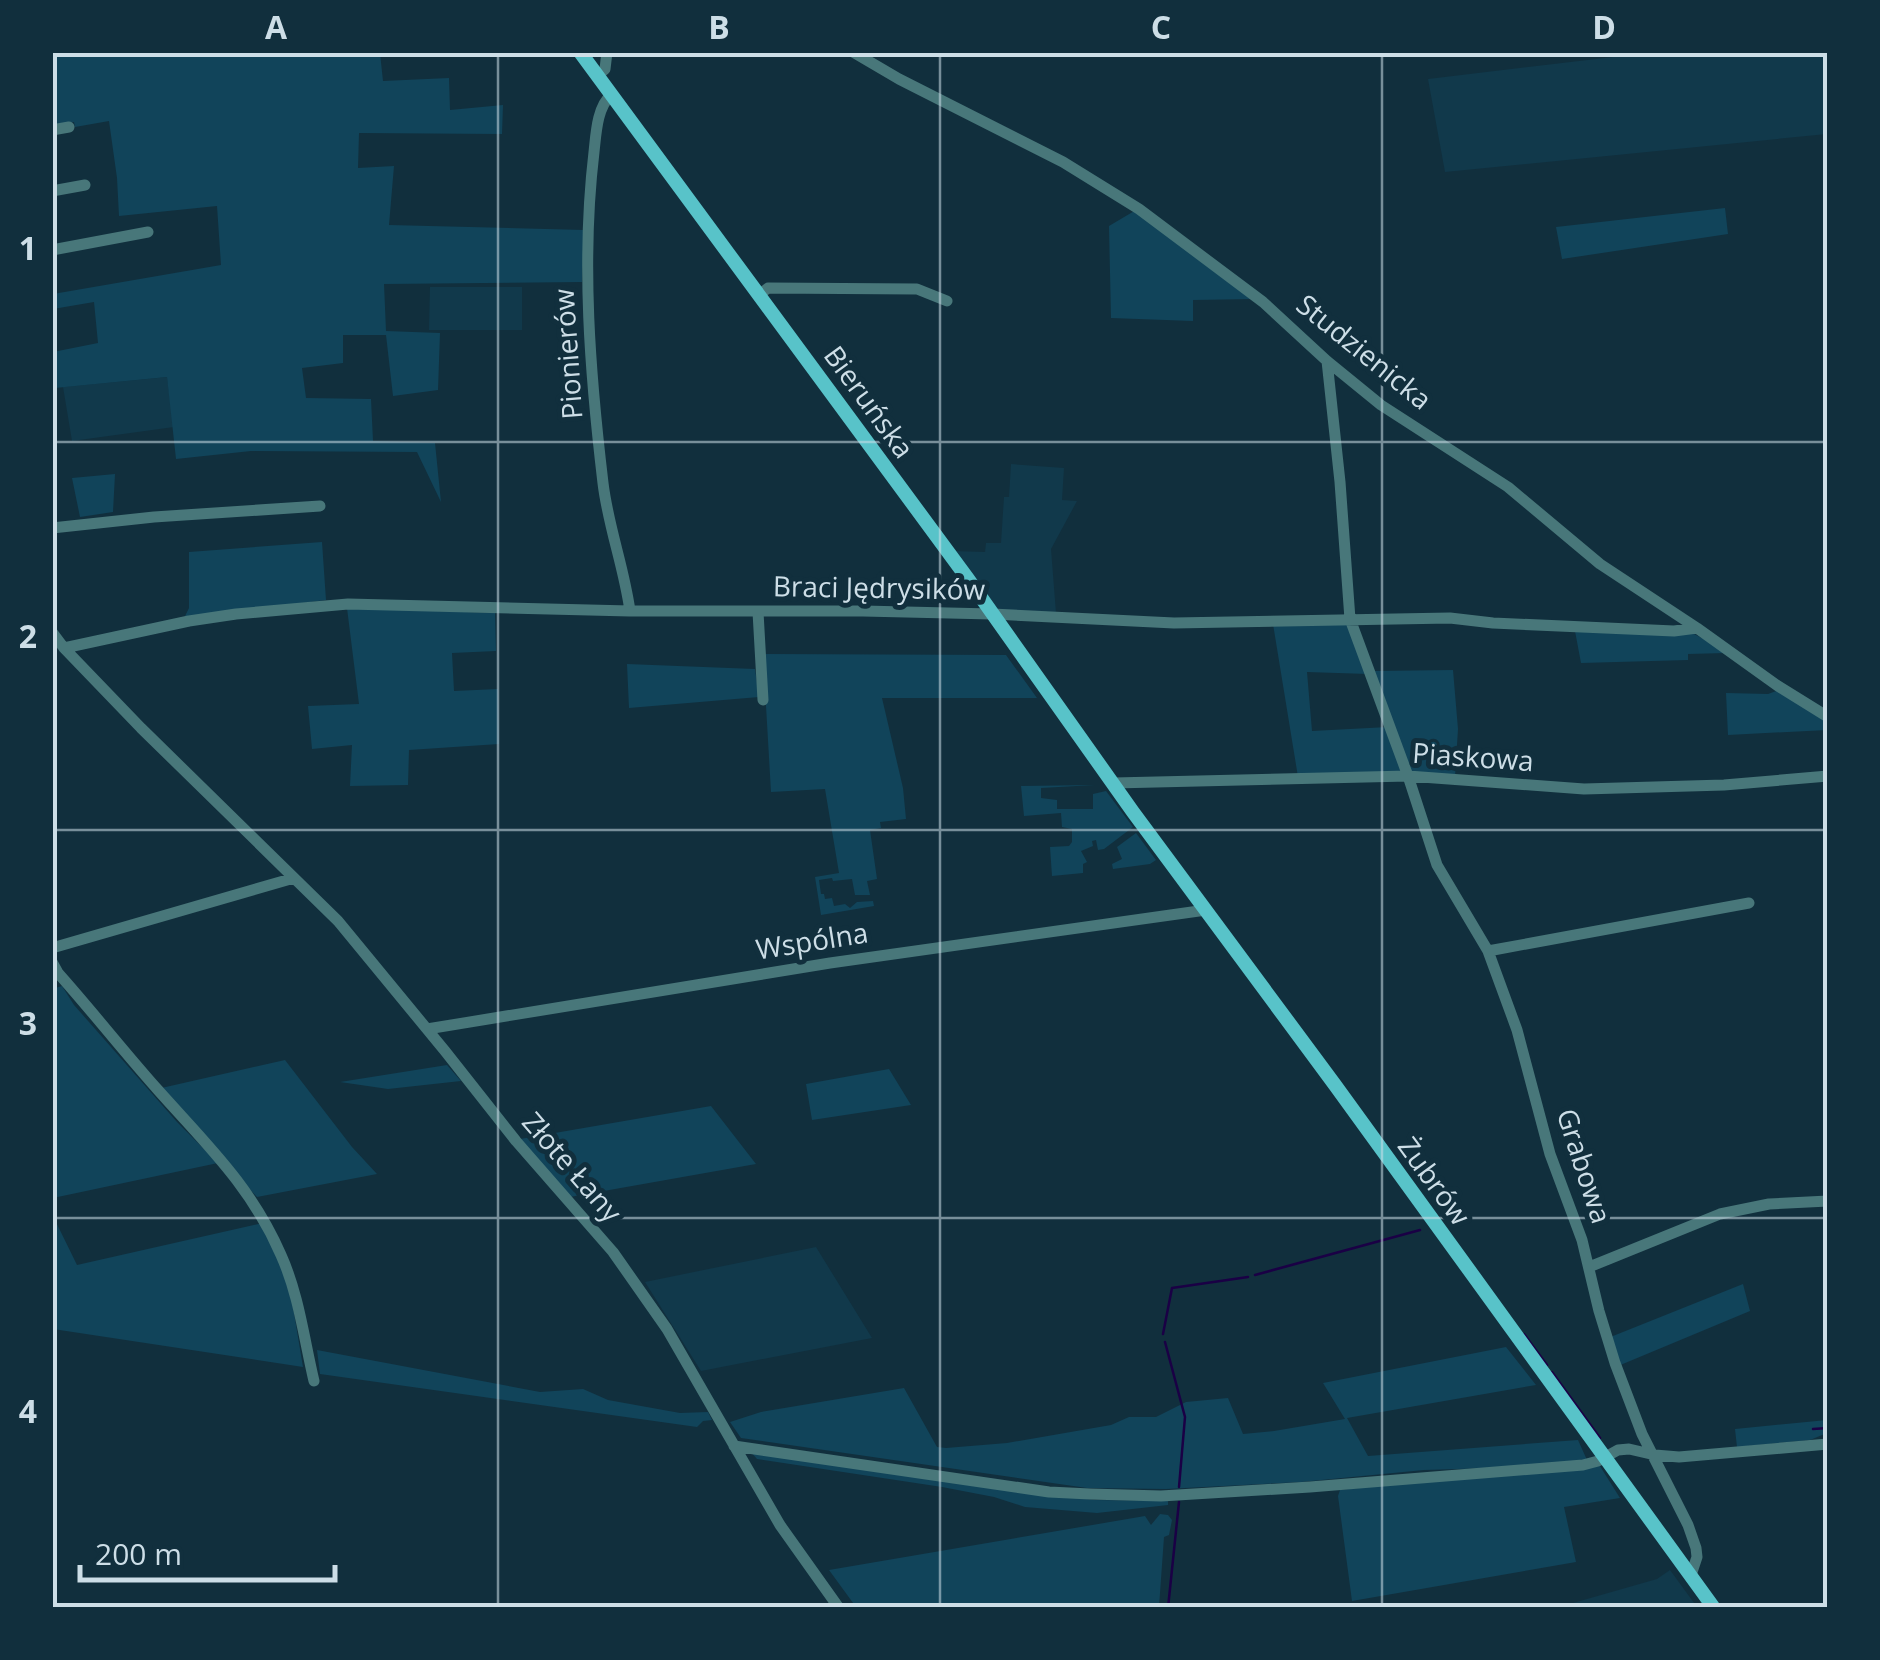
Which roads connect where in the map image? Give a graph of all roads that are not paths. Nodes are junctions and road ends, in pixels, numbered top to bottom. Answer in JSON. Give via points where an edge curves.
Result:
{"nodes":[{"id":1,"x":580,"y":52,"type":"edge"},
{"id":2,"x":607,"y":52,"type":"edge"},
{"id":3,"x":852,"y":52,"type":"edge"},
{"id":4,"x":597,"y":76,"type":"junction"},
{"id":5,"x":611,"y":95,"type":"junction"},
{"id":6,"x":69,"y":127,"type":"dead end"},
{"id":7,"x":52,"y":130,"type":"edge"},
{"id":8,"x":86,"y":185,"type":"dead end"},
{"id":9,"x":52,"y":191,"type":"edge"},
{"id":10,"x":148,"y":232,"type":"dead end"},
{"id":11,"x":52,"y":250,"type":"edge"},
{"id":12,"x":759,"y":295,"type":"junction"},
{"id":13,"x":947,"y":301,"type":"dead end"},
{"id":14,"x":1327,"y":361,"type":"junction"},
{"id":15,"x":320,"y":506,"type":"dead end"},
{"id":16,"x":52,"y":528,"type":"edge"},
{"id":17,"x":630,"y":611,"type":"junction"},
{"id":18,"x":758,"y":612,"type":"junction"},
{"id":19,"x":992,"y":614,"type":"junction"},
{"id":20,"x":1350,"y":619,"type":"junction"},
{"id":21,"x":1697,"y":628,"type":"junction"},
{"id":22,"x":52,"y":632,"type":"edge"},
{"id":23,"x":64,"y":648,"type":"junction"},
{"id":24,"x":763,"y":700,"type":"dead end"},
{"id":25,"x":1828,"y":718,"type":"edge"},
{"id":26,"x":1408,"y":776,"type":"junction"},
{"id":27,"x":1828,"y":776,"type":"edge"},
{"id":28,"x":1114,"y":784,"type":"junction"},
{"id":29,"x":294,"y":878,"type":"junction"},
{"id":30,"x":1749,"y":903,"type":"dead end"},
{"id":31,"x":1206,"y":910,"type":"junction"},
{"id":32,"x":52,"y":948,"type":"edge"},
{"id":33,"x":1488,"y":952,"type":"junction"},
{"id":34,"x":52,"y":962,"type":"edge"},
{"id":35,"x":427,"y":1029,"type":"junction"},
{"id":36,"x":1828,"y":1201,"type":"edge"},
{"id":37,"x":1589,"y":1266,"type":"junction"},
{"id":38,"x":314,"y":1382,"type":"dead end"},
{"id":39,"x":1828,"y":1444,"type":"edge"},
{"id":40,"x":734,"y":1446,"type":"junction"},
{"id":41,"x":1655,"y":1456,"type":"junction"},
{"id":42,"x":1604,"y":1458,"type":"junction"},
{"id":43,"x":1690,"y":1575,"type":"junction"},
{"id":44,"x":838,"y":1608,"type":"edge"},
{"id":45,"x":1714,"y":1608,"type":"edge"}],
"edges":[{"from":1,"to":4,"type":"main road","name":"Bieruńska"},
{"from":2,"to":4,"type":"street"},
{"from":3,"to":14,"type":"street","name":"Studzienicka","via":[[1139,209],[1262,302]]},
{"from":4,"to":5,"type":"main road","name":"Bieruńska"},
{"from":5,"to":12,"type":"main road","name":"Bieruńska"},
{"from":5,"to":17,"type":"street","name":"Pionierów","via":[[596,138],[586,260],[603,486]]},
{"from":6,"to":7,"type":"street"},
{"from":8,"to":9,"type":"street"},
{"from":10,"to":11,"type":"street"},
{"from":12,"to":13,"type":"street","via":[[768,288],[917,289]]},
{"from":12,"to":19,"type":"main road","name":"Bieruńska"},
{"from":14,"to":20,"type":"street","name":"Grabowa"},
{"from":14,"to":21,"type":"street","name":"Studzienicka"},
{"from":15,"to":16,"type":"street"},
{"from":17,"to":18,"type":"street","name":"Braci Jędrysików"},
{"from":17,"to":23,"type":"street","name":"Braci Jędrysików","via":[[348,604],[189,621]]},
{"from":18,"to":19,"type":"street","name":"Braci Jędrysików"},
{"from":18,"to":24,"type":"street"},
{"from":19,"to":20,"type":"street","name":"Braci Jędrysików","via":[[1174,623]]},
{"from":19,"to":28,"type":"main road","name":"Bieruńska"},
{"from":20,"to":21,"type":"street","name":"Braci Jędrysików"},
{"from":20,"to":26,"type":"street","name":"Grabowa"},
{"from":21,"to":25,"type":"street","name":"Studzienicka"},
{"from":22,"to":23,"type":"street","name":"Złote Łany"},
{"from":23,"to":29,"type":"street","name":"Złote Łany"},
{"from":26,"to":27,"type":"street","name":"Piaskowa","via":[[1584,789]]},
{"from":26,"to":28,"type":"street","name":"Piaskowa"},
{"from":26,"to":33,"type":"street","name":"Grabowa","via":[[1437,865]]},
{"from":28,"to":31,"type":"main road","name":"Żubrów"},
{"from":29,"to":32,"type":"street"},
{"from":29,"to":35,"type":"street","name":"Złote Łany"},
{"from":30,"to":33,"type":"street"},
{"from":31,"to":35,"type":"street","name":"Wspólna"},
{"from":31,"to":42,"type":"main road","name":"Żubrów"},
{"from":33,"to":37,"type":"street","name":"Grabowa"},
{"from":34,"to":38,"type":"street","via":[[248,1193],[288,1272]]},
{"from":35,"to":40,"type":"street","name":"Złote Łany","via":[[613,1252]]},
{"from":36,"to":37,"type":"street","via":[[1720,1214]]},
{"from":37,"to":41,"type":"street","name":"Grabowa","via":[[1615,1363]]},
{"from":39,"to":41,"type":"street"},
{"from":40,"to":42,"type":"street","via":[[1049,1492],[1161,1496],[1583,1466]]},
{"from":40,"to":44,"type":"street","name":"Złote Łany"},
{"from":41,"to":42,"type":"street","via":[[1629,1449]]},
{"from":41,"to":43,"type":"street","name":"Grabowa","via":[[1696,1548]]},
{"from":42,"to":43,"type":"main road","name":"Żubrów"},
{"from":43,"to":45,"type":"main road","name":"Żubrów"}]}
